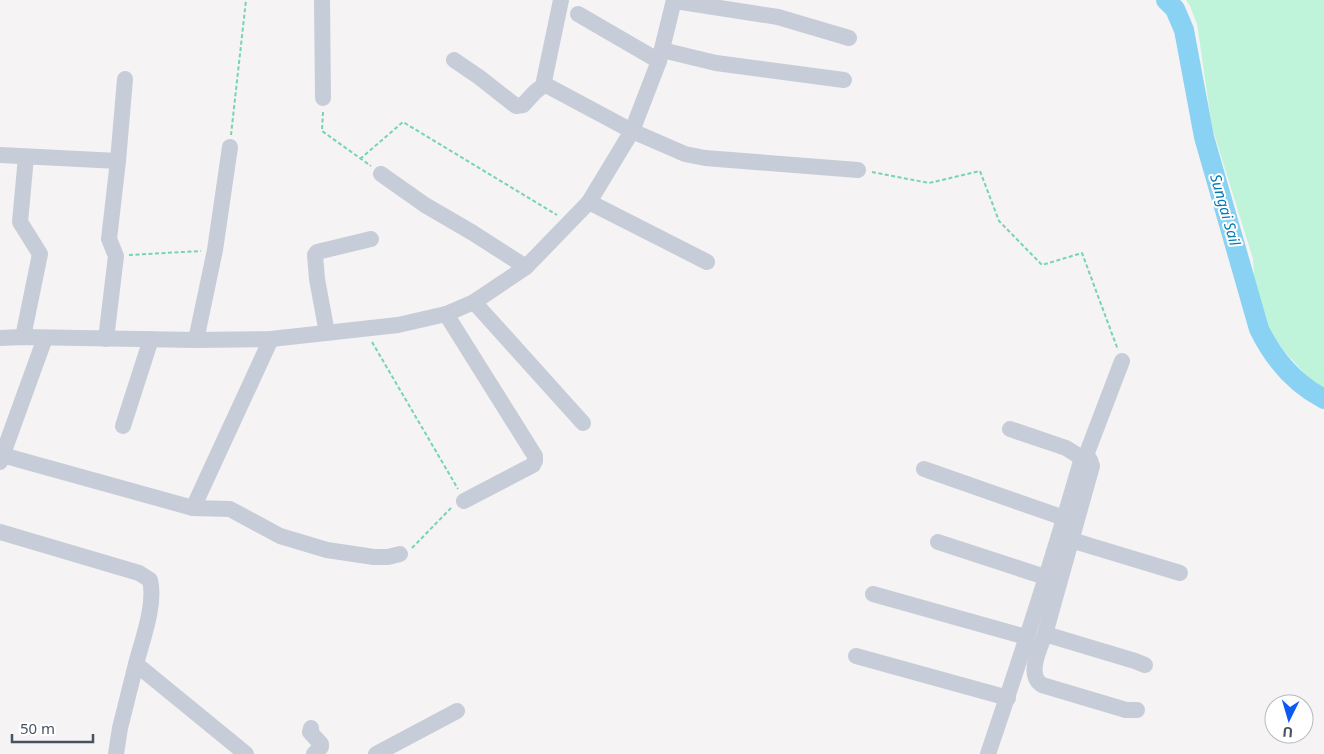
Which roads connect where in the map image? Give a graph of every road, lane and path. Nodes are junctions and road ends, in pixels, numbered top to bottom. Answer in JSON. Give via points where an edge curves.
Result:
{"nodes":[{"id":1,"x":246,"y":0,"type":"edge"},
{"id":2,"x":322,"y":0,"type":"edge"},
{"id":3,"x":561,"y":0,"type":"edge"},
{"id":4,"x":675,"y":1,"type":"edge"},
{"id":5,"x":578,"y":14,"type":"dead end"},
{"id":6,"x":849,"y":38,"type":"dead end"},
{"id":7,"x":661,"y":56,"type":"junction"},
{"id":8,"x":454,"y":60,"type":"dead end"},
{"id":9,"x":125,"y":79,"type":"dead end"},
{"id":10,"x":844,"y":80,"type":"dead end"},
{"id":11,"x":545,"y":84,"type":"junction"},
{"id":12,"x":323,"y":98,"type":"joint"},
{"id":13,"x":632,"y":131,"type":"junction"},
{"id":14,"x":230,"y":147,"type":"joint"},
{"id":15,"x":0,"y":155,"type":"edge"},
{"id":16,"x":26,"y":157,"type":"junction"},
{"id":17,"x":360,"y":158,"type":"junction"},
{"id":18,"x":118,"y":161,"type":"junction"},
{"id":19,"x":858,"y":170,"type":"joint"},
{"id":20,"x":381,"y":174,"type":"joint"},
{"id":21,"x":589,"y":202,"type":"junction"},
{"id":22,"x":570,"y":223,"type":"junction"},
{"id":23,"x":371,"y":239,"type":"dead end"},
{"id":24,"x":215,"y":250,"type":"junction"},
{"id":25,"x":116,"y":256,"type":"junction"},
{"id":26,"x":707,"y":262,"type":"dead end"},
{"id":27,"x":526,"y":267,"type":"junction"},
{"id":28,"x":474,"y":302,"type":"junction"},
{"id":29,"x":446,"y":314,"type":"junction"},
{"id":30,"x":365,"y":329,"type":"junction"},
{"id":31,"x":327,"y":333,"type":"junction"},
{"id":32,"x":23,"y":337,"type":"junction"},
{"id":33,"x":0,"y":338,"type":"edge"},
{"id":34,"x":45,"y":338,"type":"junction"},
{"id":35,"x":106,"y":339,"type":"junction"},
{"id":36,"x":151,"y":339,"type":"junction"},
{"id":37,"x":271,"y":339,"type":"junction"},
{"id":38,"x":196,"y":340,"type":"junction"},
{"id":39,"x":1122,"y":361,"type":"joint"},
{"id":40,"x":583,"y":424,"type":"dead end"},
{"id":41,"x":123,"y":426,"type":"dead end"},
{"id":42,"x":1010,"y":428,"type":"dead end"},
{"id":43,"x":1,"y":458,"type":"edge"},
{"id":44,"x":1083,"y":458,"type":"junction"},
{"id":45,"x":924,"y":469,"type":"dead end"},
{"id":46,"x":464,"y":501,"type":"junction"},
{"id":47,"x":193,"y":508,"type":"junction"},
{"id":48,"x":1064,"y":518,"type":"junction"},
{"id":49,"x":0,"y":532,"type":"edge"},
{"id":50,"x":1071,"y":540,"type":"junction"},
{"id":51,"x":938,"y":542,"type":"dead end"},
{"id":52,"x":400,"y":554,"type":"joint"},
{"id":53,"x":1180,"y":573,"type":"dead end"},
{"id":54,"x":1045,"y":577,"type":"junction"},
{"id":55,"x":873,"y":594,"type":"dead end"},
{"id":56,"x":1044,"y":634,"type":"junction"},
{"id":57,"x":1026,"y":637,"type":"junction"},
{"id":58,"x":856,"y":656,"type":"dead end"},
{"id":59,"x":136,"y":664,"type":"junction"},
{"id":60,"x":1145,"y":665,"type":"dead end"},
{"id":61,"x":1008,"y":698,"type":"junction"},
{"id":62,"x":1137,"y":710,"type":"dead end"},
{"id":63,"x":457,"y":712,"type":"dead end"},
{"id":64,"x":311,"y":728,"type":"dead end"},
{"id":65,"x":116,"y":754,"type":"edge"},
{"id":66,"x":246,"y":754,"type":"edge"},
{"id":67,"x":314,"y":754,"type":"edge"},
{"id":68,"x":376,"y":754,"type":"edge"},
{"id":69,"x":988,"y":754,"type":"edge"}],
"edges":[{"from":1,"to":14,"type":"path"},
{"from":2,"to":12,"type":"street"},
{"from":3,"to":11,"type":"street"},
{"from":4,"to":6,"type":"street","via":[[778,17]]},
{"from":4,"to":7,"type":"street"},
{"from":5,"to":7,"type":"street"},
{"from":7,"to":10,"type":"street"},
{"from":7,"to":13,"type":"street"},
{"from":8,"to":11,"type":"street","via":[[516,106],[523,105]]},
{"from":9,"to":18,"type":"street"},
{"from":11,"to":13,"type":"street"},
{"from":12,"to":17,"type":"path","via":[[322,131]]},
{"from":13,"to":19,"type":"street","via":[[695,157]]},
{"from":13,"to":21,"type":"street"},
{"from":14,"to":24,"type":"street"},
{"from":15,"to":16,"type":"street"},
{"from":16,"to":18,"type":"street"},
{"from":16,"to":32,"type":"street","via":[[20,222],[40,254]]},
{"from":17,"to":20,"type":"path"},
{"from":17,"to":22,"type":"path","via":[[403,122]]},
{"from":18,"to":25,"type":"street","via":[[109,239]]},
{"from":19,"to":39,"type":"path","via":[[929,183],[980,171],[999,221],[1042,265],[1082,253]]},
{"from":20,"to":27,"type":"street"},
{"from":21,"to":22,"type":"street"},
{"from":21,"to":26,"type":"street"},
{"from":22,"to":27,"type":"street"},
{"from":23,"to":31,"type":"street","via":[[315,255]]},
{"from":24,"to":25,"type":"path"},
{"from":24,"to":38,"type":"street"},
{"from":25,"to":35,"type":"street"},
{"from":27,"to":28,"type":"street"},
{"from":28,"to":29,"type":"street"},
{"from":28,"to":40,"type":"street"},
{"from":29,"to":30,"type":"street"},
{"from":29,"to":46,"type":"street","via":[[535,456],[533,465]]},
{"from":30,"to":31,"type":"street"},
{"from":30,"to":46,"type":"path"},
{"from":31,"to":37,"type":"street"},
{"from":32,"to":33,"type":"street"},
{"from":32,"to":34,"type":"street"},
{"from":34,"to":35,"type":"street"},
{"from":34,"to":43,"type":"street"},
{"from":35,"to":36,"type":"street"},
{"from":36,"to":38,"type":"street"},
{"from":36,"to":41,"type":"street"},
{"from":37,"to":38,"type":"street"},
{"from":37,"to":47,"type":"street"},
{"from":39,"to":44,"type":"street"},
{"from":42,"to":44,"type":"street","via":[[1066,448]]},
{"from":43,"to":47,"type":"street"},
{"from":44,"to":48,"type":"street"},
{"from":44,"to":50,"type":"street","via":[[1090,460],[1092,466]]},
{"from":45,"to":48,"type":"street"},
{"from":46,"to":52,"type":"path","via":[[449,508],[413,547]]},
{"from":47,"to":52,"type":"street","via":[[230,509],[280,536],[327,550],[374,557]]},
{"from":48,"to":54,"type":"street"},
{"from":49,"to":59,"type":"street","via":[[139,573],[150,580],[150,605]]},
{"from":50,"to":53,"type":"street"},
{"from":50,"to":56,"type":"street"},
{"from":51,"to":54,"type":"street"},
{"from":54,"to":57,"type":"street"},
{"from":55,"to":57,"type":"street"},
{"from":56,"to":60,"type":"street"},
{"from":56,"to":62,"type":"street","via":[[1033,673],[1036,681],[1130,711]]},
{"from":57,"to":61,"type":"street"},
{"from":58,"to":61,"type":"street"},
{"from":59,"to":65,"type":"street"},
{"from":59,"to":66,"type":"street"},
{"from":61,"to":69,"type":"street"},
{"from":63,"to":68,"type":"street"},
{"from":64,"to":67,"type":"street","via":[[310,732],[321,744]]}]}
